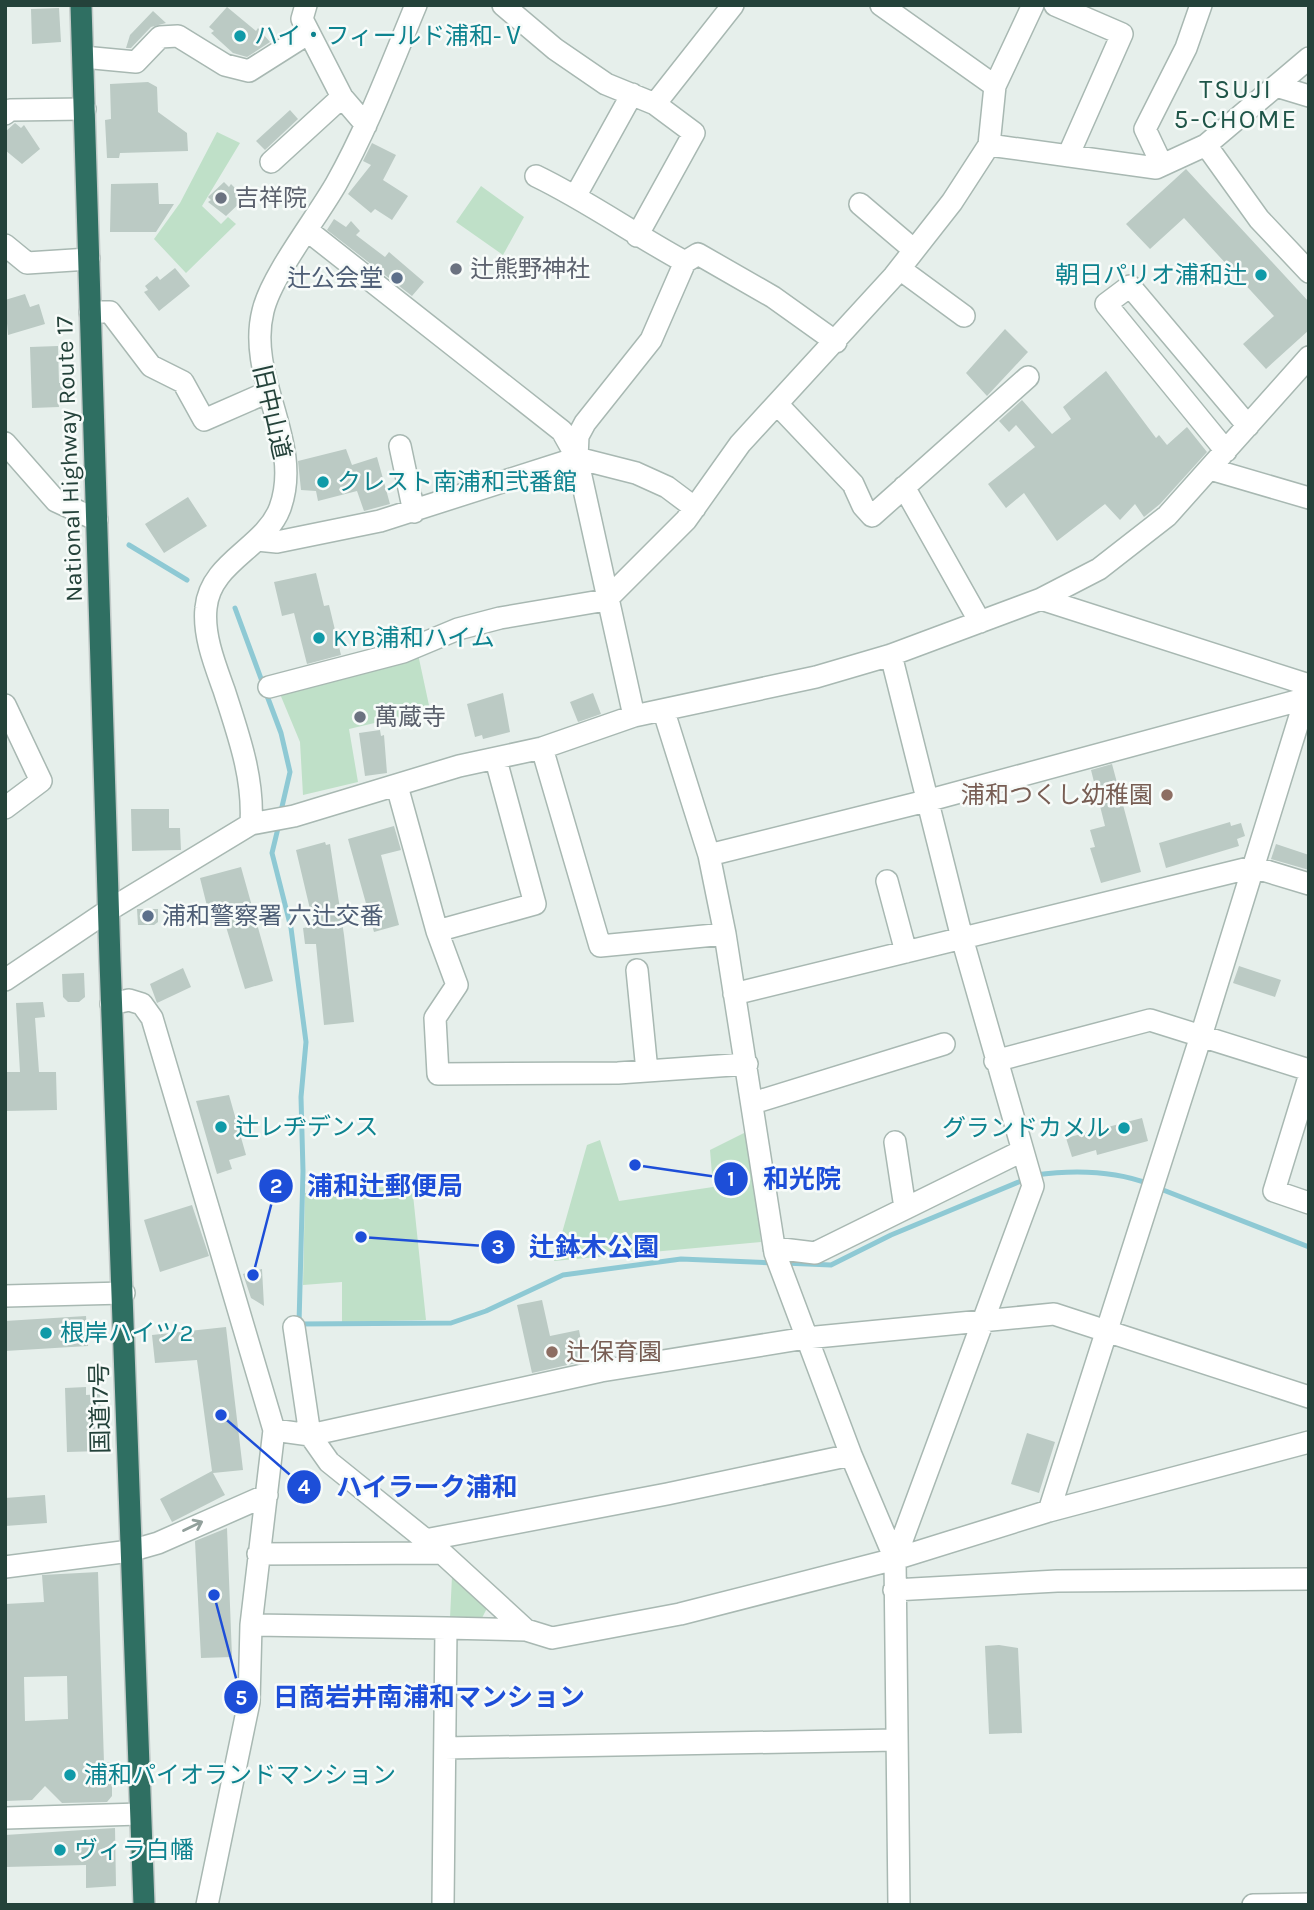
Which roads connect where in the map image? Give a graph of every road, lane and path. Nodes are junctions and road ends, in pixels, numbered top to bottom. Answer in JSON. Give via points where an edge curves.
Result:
{"nodes":[{"id":1,"x":81,"y":5,"type":"edge"},
{"id":2,"x":306,"y":5,"type":"edge"},
{"id":3,"x":416,"y":5,"type":"edge"},
{"id":4,"x":503,"y":5,"type":"edge"},
{"id":5,"x":733,"y":5,"type":"edge"},
{"id":6,"x":881,"y":5,"type":"edge"},
{"id":7,"x":1032,"y":5,"type":"edge"},
{"id":8,"x":1055,"y":5,"type":"edge"},
{"id":9,"x":1200,"y":5,"type":"edge"},
{"id":10,"x":309,"y":33,"type":"junction"},
{"id":11,"x":83,"y":57,"type":"junction"},
{"id":12,"x":1309,"y":58,"type":"edge"},
{"id":13,"x":995,"y":86,"type":"junction"},
{"id":14,"x":1276,"y":86,"type":"junction"},
{"id":15,"x":632,"y":94,"type":"junction"},
{"id":16,"x":1309,"y":96,"type":"edge"},
{"id":17,"x":342,"y":97,"type":"junction"},
{"id":18,"x":655,"y":104,"type":"junction"},
{"id":19,"x":85,"y":109,"type":"junction"},
{"id":20,"x":7,"y":110,"type":"edge"},
{"id":21,"x":366,"y":125,"type":"junction"},
{"id":22,"x":989,"y":145,"type":"junction"},
{"id":23,"x":1206,"y":145,"type":"junction"},
{"id":24,"x":1068,"y":156,"type":"junction"},
{"id":25,"x":271,"y":162,"type":"dead end"},
{"id":26,"x":1162,"y":165,"type":"junction"},
{"id":27,"x":536,"y":176,"type":"dead end"},
{"id":28,"x":576,"y":195,"type":"junction"},
{"id":29,"x":860,"y":204,"type":"dead end"},
{"id":30,"x":309,"y":231,"type":"junction"},
{"id":31,"x":637,"y":236,"type":"junction"},
{"id":32,"x":5,"y":245,"type":"edge"},
{"id":33,"x":914,"y":250,"type":"junction"},
{"id":34,"x":89,"y":258,"type":"junction"},
{"id":35,"x":685,"y":262,"type":"junction"},
{"id":36,"x":900,"y":269,"type":"junction"},
{"id":37,"x":1309,"y":272,"type":"edge"},
{"id":38,"x":90,"y":312,"type":"junction"},
{"id":39,"x":964,"y":316,"type":"dead end"},
{"id":40,"x":836,"y":342,"type":"junction"},
{"id":41,"x":1309,"y":357,"type":"edge"},
{"id":42,"x":1028,"y":377,"type":"dead end"},
{"id":43,"x":268,"y":392,"type":"junction"},
{"id":44,"x":777,"y":404,"type":"junction"},
{"id":45,"x":1248,"y":426,"type":"junction"},
{"id":46,"x":5,"y":443,"type":"edge"},
{"id":47,"x":400,"y":446,"type":"dead end"},
{"id":48,"x":1226,"y":451,"type":"junction"},
{"id":49,"x":577,"y":458,"type":"junction"},
{"id":50,"x":1210,"y":469,"type":"junction"},
{"id":51,"x":904,"y":487,"type":"junction"},
{"id":52,"x":1309,"y":498,"type":"edge"},
{"id":53,"x":695,"y":508,"type":"junction"},
{"id":54,"x":414,"y":512,"type":"junction"},
{"id":55,"x":97,"y":520,"type":"junction"},
{"id":56,"x":257,"y":540,"type":"junction"},
{"id":57,"x":1041,"y":599,"type":"junction"},
{"id":58,"x":606,"y":600,"type":"junction"},
{"id":59,"x":980,"y":622,"type":"junction"},
{"id":60,"x":891,"y":655,"type":"junction"},
{"id":61,"x":269,"y":687,"type":"dead end"},
{"id":62,"x":1307,"y":690,"type":"edge"},
{"id":63,"x":5,"y":705,"type":"edge"},
{"id":64,"x":664,"y":712,"type":"junction"},
{"id":65,"x":634,"y":716,"type":"junction"},
{"id":66,"x":542,"y":748,"type":"junction"},
{"id":67,"x":496,"y":760,"type":"junction"},
{"id":68,"x":397,"y":786,"type":"junction"},
{"id":69,"x":930,"y":800,"type":"junction"},
{"id":70,"x":5,"y":808,"type":"edge"},
{"id":71,"x":251,"y":824,"type":"junction"},
{"id":72,"x":709,"y":855,"type":"junction"},
{"id":73,"x":1253,"y":867,"type":"junction"},
{"id":74,"x":887,"y":881,"type":"dead end"},
{"id":75,"x":1309,"y":884,"type":"edge"},
{"id":76,"x":109,"y":910,"type":"junction"},
{"id":77,"x":437,"y":930,"type":"junction"},
{"id":78,"x":725,"y":934,"type":"junction"},
{"id":79,"x":962,"y":938,"type":"junction"},
{"id":80,"x":906,"y":952,"type":"junction"},
{"id":81,"x":637,"y":970,"type":"dead end"},
{"id":82,"x":5,"y":980,"type":"edge"},
{"id":83,"x":734,"y":994,"type":"junction"},
{"id":84,"x":111,"y":1004,"type":"junction"},
{"id":85,"x":1201,"y":1036,"type":"junction"},
{"id":86,"x":944,"y":1044,"type":"dead end"},
{"id":87,"x":995,"y":1061,"type":"junction"},
{"id":88,"x":747,"y":1064,"type":"junction"},
{"id":89,"x":1309,"y":1070,"type":"edge"},
{"id":90,"x":647,"y":1071,"type":"junction"},
{"id":91,"x":1309,"y":1077,"type":"edge"},
{"id":92,"x":754,"y":1103,"type":"junction"},
{"id":93,"x":895,"y":1142,"type":"dead end"},
{"id":94,"x":1022,"y":1151,"type":"junction"},
{"id":95,"x":1309,"y":1203,"type":"edge"},
{"id":96,"x":905,"y":1209,"type":"junction"},
{"id":97,"x":774,"y":1248,"type":"junction"},
{"id":98,"x":124,"y":1293,"type":"junction"},
{"id":99,"x":5,"y":1296,"type":"edge"},
{"id":100,"x":984,"y":1322,"type":"junction"},
{"id":101,"x":294,"y":1327,"type":"dead end"},
{"id":102,"x":1106,"y":1331,"type":"junction"},
{"id":103,"x":806,"y":1338,"type":"junction"},
{"id":104,"x":1309,"y":1397,"type":"edge"},
{"id":105,"x":274,"y":1430,"type":"junction"},
{"id":106,"x":310,"y":1435,"type":"junction"},
{"id":107,"x":1309,"y":1442,"type":"edge"},
{"id":108,"x":851,"y":1455,"type":"junction"},
{"id":109,"x":267,"y":1495,"type":"junction"},
{"id":110,"x":1049,"y":1511,"type":"junction"},
{"id":111,"x":433,"y":1547,"type":"junction"},
{"id":112,"x":130,"y":1551,"type":"junction"},
{"id":113,"x":258,"y":1554,"type":"junction"},
{"id":114,"x":895,"y":1559,"type":"junction"},
{"id":115,"x":5,"y":1567,"type":"edge"},
{"id":116,"x":1309,"y":1579,"type":"edge"},
{"id":117,"x":894,"y":1590,"type":"junction"},
{"id":118,"x":251,"y":1625,"type":"junction"},
{"id":119,"x":446,"y":1628,"type":"junction"},
{"id":120,"x":526,"y":1630,"type":"junction"},
{"id":121,"x":896,"y":1740,"type":"junction"},
{"id":122,"x":445,"y":1748,"type":"junction"},
{"id":123,"x":140,"y":1814,"type":"junction"},
{"id":124,"x":5,"y":1818,"type":"edge"},
{"id":125,"x":1309,"y":1904,"type":"edge"},
{"id":126,"x":144,"y":1905,"type":"edge"},
{"id":127,"x":207,"y":1905,"type":"edge"},
{"id":128,"x":443,"y":1905,"type":"edge"},
{"id":129,"x":899,"y":1905,"type":"edge"},
{"id":130,"x":1253,"y":1905,"type":"edge"}],
"edges":[{"from":1,"to":11,"type":"highway","name":"National Highway Route 17"},
{"from":2,"to":10,"type":"street","via":[[302,19]]},
{"from":3,"to":21,"type":"street","name":"旧中山道"},
{"from":4,"to":15,"type":"street","via":[[555,49],[606,84]]},
{"from":5,"to":18,"type":"street"},
{"from":6,"to":13,"type":"street"},
{"from":7,"to":13,"type":"street"},
{"from":8,"to":24,"type":"street","via":[[1122,34]]},
{"from":9,"to":26,"type":"street","via":[[1186,48],[1145,129]]},
{"from":10,"to":11,"type":"street","via":[[249,71],[225,65],[178,36],[160,37],[136,62]]},
{"from":10,"to":17,"type":"street"},
{"from":11,"to":19,"type":"highway","name":"National Highway Route 17"},
{"from":12,"to":14,"type":"street"},
{"from":13,"to":22,"type":"street"},
{"from":14,"to":16,"type":"street"},
{"from":14,"to":23,"type":"street"},
{"from":15,"to":18,"type":"street"},
{"from":15,"to":28,"type":"street"},
{"from":17,"to":21,"type":"street"},
{"from":17,"to":25,"type":"street"},
{"from":18,"to":31,"type":"street","via":[[694,133]]},
{"from":19,"to":20,"type":"street"},
{"from":19,"to":34,"type":"highway","name":"National Highway Route 17"},
{"from":21,"to":30,"type":"street","name":"旧中山道"},
{"from":22,"to":24,"type":"street"},
{"from":22,"to":33,"type":"street"},
{"from":23,"to":26,"type":"street"},
{"from":23,"to":37,"type":"street","via":[[1259,219]]},
{"from":24,"to":26,"type":"street","via":[[1156,168]]},
{"from":27,"to":28,"type":"street"},
{"from":28,"to":31,"type":"street"},
{"from":29,"to":33,"type":"street"},
{"from":30,"to":43,"type":"street","name":"旧中山道","via":[[270,291],[263,310],[259,351]]},
{"from":30,"to":49,"type":"street","via":[[562,431]]},
{"from":31,"to":35,"type":"street"},
{"from":32,"to":34,"type":"street","via":[[27,263]]},
{"from":33,"to":36,"type":"street"},
{"from":34,"to":38,"type":"highway","name":"National Highway Route 17"},
{"from":35,"to":40,"type":"street","via":[[698,254],[773,297]]},
{"from":35,"to":49,"type":"street","via":[[651,340],[585,423],[578,436]]},
{"from":36,"to":39,"type":"street"},
{"from":36,"to":40,"type":"street"},
{"from":38,"to":43,"type":"street","via":[[110,312],[151,366],[183,382],[204,420]]},
{"from":38,"to":55,"type":"highway","name":"National Highway Route 17"},
{"from":40,"to":44,"type":"street"},
{"from":41,"to":45,"type":"street"},
{"from":42,"to":51,"type":"street"},
{"from":43,"to":56,"type":"street","name":"旧中山道","via":[[280,432],[285,476],[280,508]]},
{"from":44,"to":51,"type":"street","via":[[853,484],[872,516]]},
{"from":44,"to":53,"type":"street","via":[[740,444]]},
{"from":45,"to":48,"type":"street"},
{"from":45,"to":48,"type":"street","via":[[1130,286],[1106,304]]},
{"from":46,"to":55,"type":"street","via":[[56,501]]},
{"from":47,"to":54,"type":"street"},
{"from":48,"to":50,"type":"street"},
{"from":49,"to":53,"type":"street","via":[[636,473],[667,487]]},
{"from":49,"to":54,"type":"street"},
{"from":49,"to":58,"type":"street"},
{"from":50,"to":52,"type":"street"},
{"from":50,"to":57,"type":"street","via":[[1167,516],[1130,547]]},
{"from":51,"to":59,"type":"street"},
{"from":53,"to":58,"type":"street"},
{"from":54,"to":56,"type":"street","via":[[277,542]]},
{"from":55,"to":76,"type":"highway","name":"National Highway Route 17"},
{"from":56,"to":71,"type":"street","name":"旧中山道","via":[[217,580],[205,610],[214,663],[251,783]]},
{"from":57,"to":59,"type":"street"},
{"from":57,"to":62,"type":"street"},
{"from":58,"to":61,"type":"street","via":[[500,618],[458,629],[403,652]]},
{"from":58,"to":65,"type":"street"},
{"from":59,"to":60,"type":"street"},
{"from":60,"to":64,"type":"street"},
{"from":60,"to":69,"type":"street"},
{"from":62,"to":69,"type":"street"},
{"from":62,"to":73,"type":"street"},
{"from":63,"to":70,"type":"street","via":[[41,781]]},
{"from":64,"to":65,"type":"street"},
{"from":64,"to":72,"type":"street"},
{"from":65,"to":66,"type":"street"},
{"from":66,"to":67,"type":"street"},
{"from":66,"to":78,"type":"street","via":[[600,946]]},
{"from":67,"to":68,"type":"street","via":[[459,766]]},
{"from":67,"to":77,"type":"street","via":[[535,904]]},
{"from":68,"to":71,"type":"street"},
{"from":68,"to":77,"type":"street"},
{"from":69,"to":72,"type":"street"},
{"from":69,"to":79,"type":"street"},
{"from":71,"to":76,"type":"street"},
{"from":72,"to":78,"type":"street"},
{"from":73,"to":75,"type":"street"},
{"from":73,"to":79,"type":"street"},
{"from":73,"to":85,"type":"street"},
{"from":74,"to":80,"type":"street"},
{"from":76,"to":82,"type":"street"},
{"from":76,"to":84,"type":"highway","name":"国道17号"},
{"from":77,"to":90,"type":"street","via":[[457,985],[435,1018],[438,1074]]},
{"from":78,"to":83,"type":"street"},
{"from":79,"to":80,"type":"street"},
{"from":79,"to":87,"type":"street"},
{"from":80,"to":83,"type":"street"},
{"from":81,"to":90,"type":"street"},
{"from":83,"to":88,"type":"street"},
{"from":84,"to":98,"type":"highway","name":"国道17号"},
{"from":84,"to":105,"type":"street","via":[[129,1000],[142,1004],[152,1018]]},
{"from":85,"to":87,"type":"street","via":[[1150,1020]]},
{"from":85,"to":89,"type":"street"},
{"from":85,"to":102,"type":"street"},
{"from":86,"to":92,"type":"street"},
{"from":87,"to":94,"type":"street"},
{"from":88,"to":90,"type":"street"},
{"from":88,"to":92,"type":"street"},
{"from":91,"to":95,"type":"street","via":[[1274,1191]]},
{"from":92,"to":97,"type":"street"},
{"from":93,"to":96,"type":"street"},
{"from":94,"to":96,"type":"street"},
{"from":94,"to":100,"type":"street","via":[[1033,1186]]},
{"from":96,"to":97,"type":"street","via":[[815,1253]]},
{"from":97,"to":103,"type":"street"},
{"from":98,"to":99,"type":"street"},
{"from":98,"to":112,"type":"highway","name":"国道17号"},
{"from":100,"to":102,"type":"street","via":[[1054,1314]]},
{"from":100,"to":103,"type":"street"},
{"from":100,"to":114,"type":"street"},
{"from":101,"to":106,"type":"street"},
{"from":102,"to":104,"type":"street"},
{"from":102,"to":110,"type":"street"},
{"from":103,"to":106,"type":"street","via":[[601,1371]]},
{"from":103,"to":108,"type":"street"},
{"from":105,"to":106,"type":"street"},
{"from":105,"to":109,"type":"street"},
{"from":106,"to":111,"type":"street","via":[[328,1462]]},
{"from":107,"to":110,"type":"street"},
{"from":108,"to":111,"type":"street"},
{"from":108,"to":114,"type":"street"},
{"from":112,"to":109,"type":"street","one_way":true},
{"from":109,"to":113,"type":"street"},
{"from":110,"to":114,"type":"street"},
{"from":111,"to":113,"type":"street"},
{"from":111,"to":120,"type":"street"},
{"from":112,"to":115,"type":"street"},
{"from":112,"to":123,"type":"highway","name":"国道17号"},
{"from":113,"to":118,"type":"street"},
{"from":114,"to":117,"type":"street"},
{"from":114,"to":120,"type":"street","via":[[680,1614],[552,1638]]},
{"from":116,"to":117,"type":"street","via":[[1057,1581]]},
{"from":117,"to":121,"type":"street"},
{"from":118,"to":119,"type":"street"},
{"from":118,"to":127,"type":"street","via":[[249,1702]]},
{"from":119,"to":120,"type":"street"},
{"from":119,"to":122,"type":"street"},
{"from":121,"to":122,"type":"street"},
{"from":121,"to":129,"type":"street"},
{"from":122,"to":128,"type":"street"},
{"from":123,"to":124,"type":"street"},
{"from":123,"to":126,"type":"highway","name":"国道17号"},
{"from":125,"to":130,"type":"street"}]}
